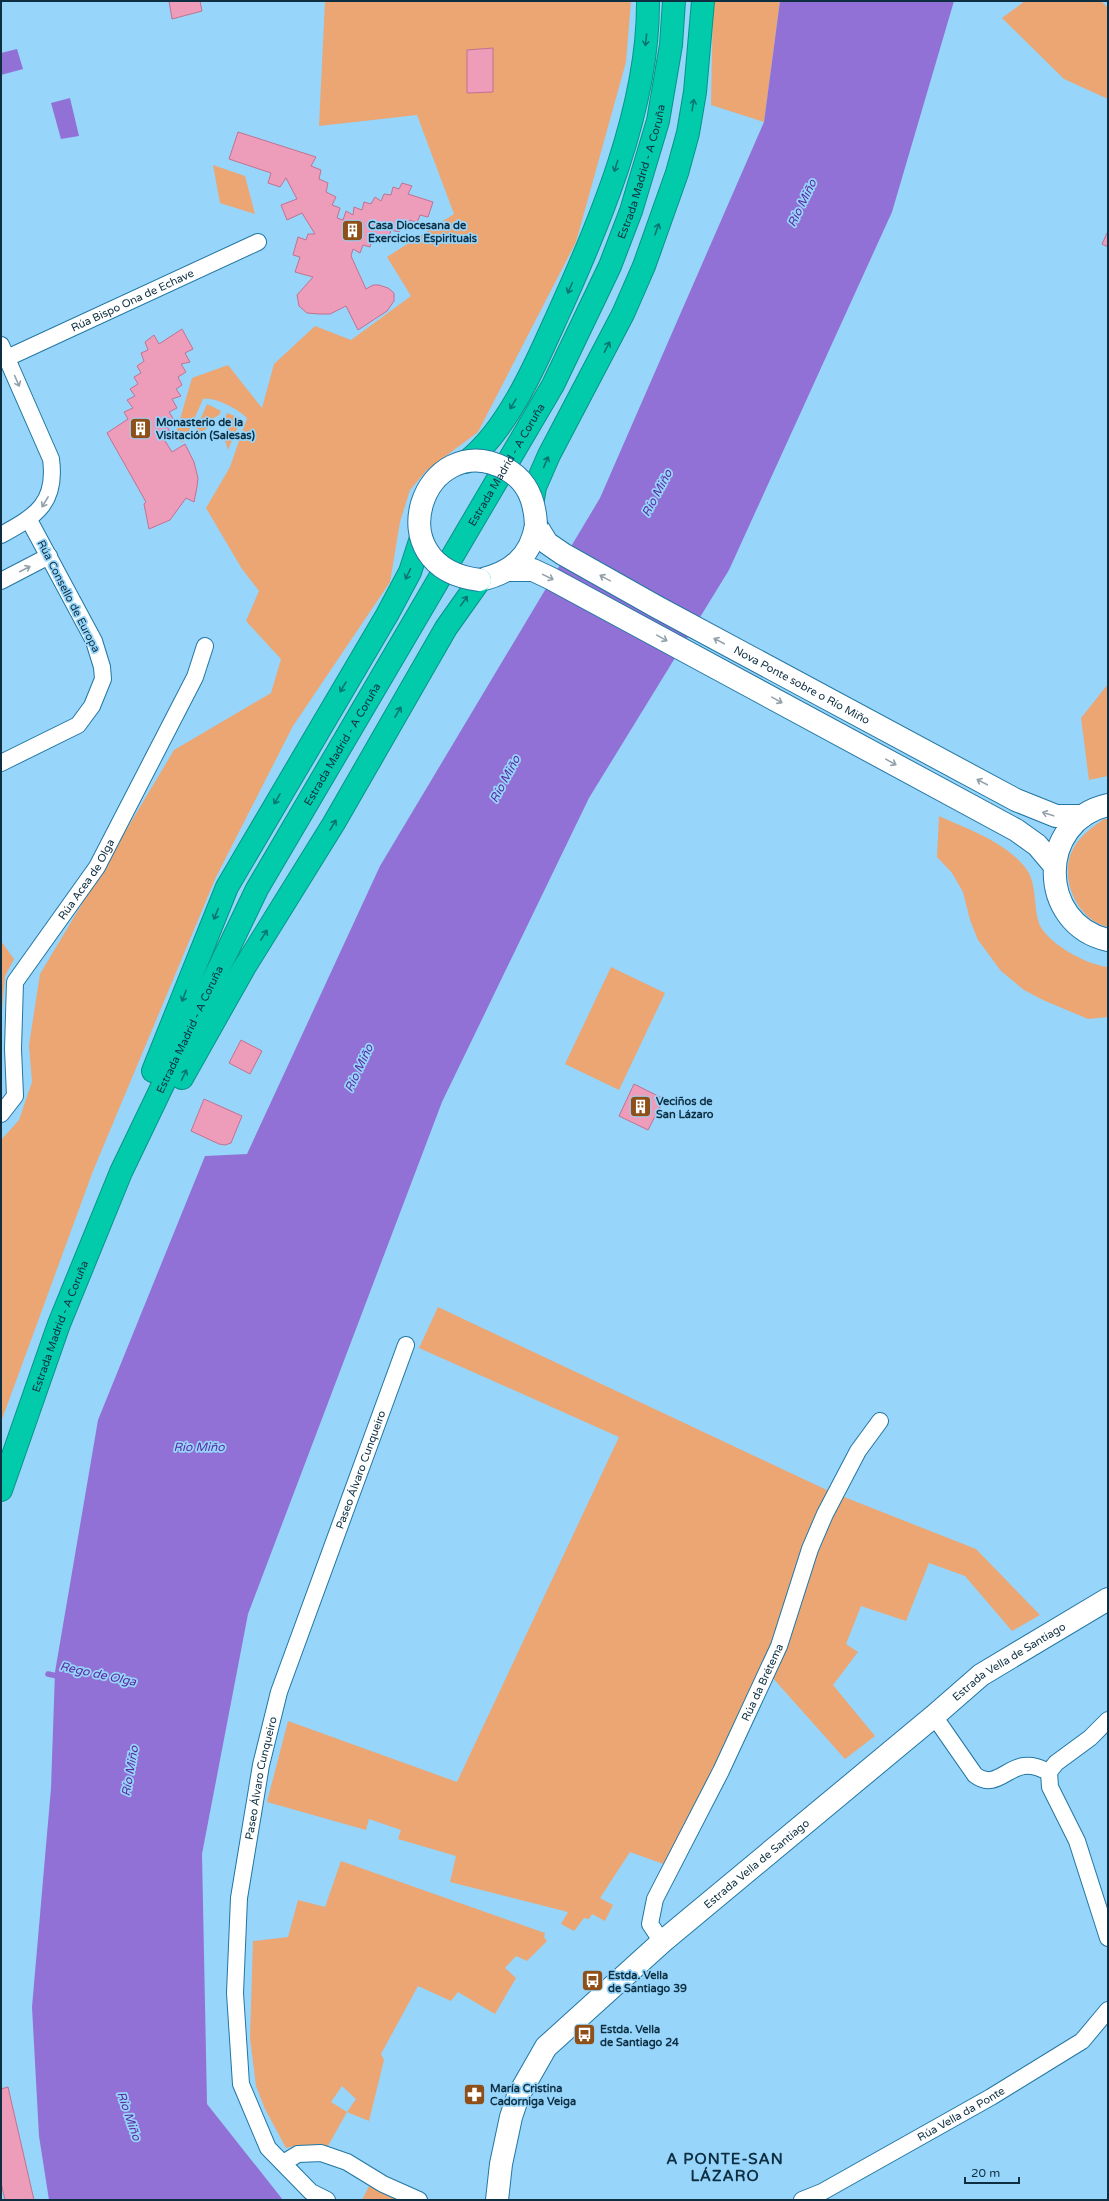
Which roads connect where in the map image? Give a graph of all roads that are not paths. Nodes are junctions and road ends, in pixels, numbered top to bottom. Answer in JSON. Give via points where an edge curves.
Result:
{"nodes":[{"id":1,"x":648,"y":1,"type":"edge"},
{"id":2,"x":674,"y":1,"type":"edge"},
{"id":3,"x":703,"y":1,"type":"edge"},
{"id":4,"x":258,"y":242,"type":"dead end"},
{"id":5,"x":4,"y":352,"type":"edge"},
{"id":6,"x":466,"y":462,"type":"junction"},
{"id":7,"x":533,"y":499,"type":"junction"},
{"id":8,"x":29,"y":520,"type":"junction"},
{"id":9,"x":536,"y":525,"type":"junction"},
{"id":10,"x":1,"y":535,"type":"edge"},
{"id":11,"x":421,"y":538,"type":"junction"},
{"id":12,"x":49,"y":556,"type":"junction"},
{"id":13,"x":510,"y":570,"type":"junction"},
{"id":14,"x":480,"y":580,"type":"junction"},
{"id":15,"x":1,"y":581,"type":"edge"},
{"id":16,"x":205,"y":646,"type":"dead end"},
{"id":17,"x":1,"y":763,"type":"edge"},
{"id":18,"x":1108,"y":805,"type":"edge"},
{"id":19,"x":1083,"y":816,"type":"junction"},
{"id":20,"x":1054,"y":865,"type":"junction"},
{"id":21,"x":1108,"y":940,"type":"edge"},
{"id":22,"x":1,"y":1114,"type":"edge"},
{"id":23,"x":86,"y":1258,"type":"junction"},
{"id":24,"x":406,"y":1345,"type":"dead end"},
{"id":25,"x":35,"y":1392,"type":"junction"},
{"id":26,"x":880,"y":1421,"type":"dead end"},
{"id":27,"x":1,"y":1490,"type":"edge"},
{"id":28,"x":1108,"y":1599,"type":"edge"},
{"id":29,"x":934,"y":1716,"type":"junction"},
{"id":30,"x":1108,"y":1720,"type":"edge"},
{"id":31,"x":1049,"y":1772,"type":"junction"},
{"id":32,"x":1108,"y":1938,"type":"edge"},
{"id":33,"x":662,"y":1942,"type":"junction"},
{"id":34,"x":1108,"y":2010,"type":"edge"},
{"id":35,"x":283,"y":2163,"type":"junction"},
{"id":36,"x":327,"y":2200,"type":"edge"},
{"id":37,"x":419,"y":2200,"type":"edge"},
{"id":38,"x":497,"y":2200,"type":"edge"},
{"id":39,"x":802,"y":2200,"type":"edge"}],
"edges":[{"from":1,"to":6,"type":"highway","one_way":true,"via":[[644,49],[631,118],[586,254],[524,385],[492,437],[481,451]]},
{"from":2,"to":23,"type":"highway","name":"Estrada Madrid - A Coruña","via":[[671,45],[658,121],[631,211],[586,320],[553,385],[257,888],[128,1157]]},
{"from":7,"to":3,"type":"highway","one_way":true,"via":[[549,455],[623,314],[644,266],[677,173],[688,133],[695,92]]},
{"from":4,"to":5,"type":"street","name":"Rúa Bispo Ona de Echave"},
{"from":5,"to":8,"type":"street","name":"Rúa Bispo Ona de Echave","one_way":true,"via":[[51,459],[53,471],[49,495]]},
{"from":6,"to":7,"type":"main road","bridge":true,"via":[[482,461],[498,465],[526,485]]},
{"from":6,"to":11,"type":"main road","bridge":true,"via":[[448,469],[432,482],[422,499],[418,518]]},
{"from":7,"to":9,"type":"main road","bridge":true},
{"from":8,"to":10,"type":"street","name":"Rúa Bispo Ona de Echave"},
{"from":8,"to":12,"type":"street","name":"Rúa Consello de Europa"},
{"from":9,"to":13,"type":"main road","via":[[530,547]]},
{"from":19,"to":9,"type":"main road","name":"Nova Ponte sobre o Río Miño","one_way":true,"via":[[1056,816],[1016,800],[562,554],[547,543]]},
{"from":11,"to":14,"type":"main road","bridge":true,"via":[[429,554],[441,567],[457,575]]},
{"from":11,"to":25,"type":"highway","one_way":true,"via":[[410,572],[387,615],[227,887],[159,1059],[106,1172],[68,1274]]},
{"from":15,"to":12,"type":"street","one_way":true},
{"from":12,"to":17,"type":"street","name":"Rúa Consello de Europa","via":[[94,641],[103,679],[92,706],[78,725]]},
{"from":13,"to":14,"type":"main road"},
{"from":13,"to":20,"type":"main road","one_way":true,"via":[[533,570],[550,578],[1016,830],[1037,845]]},
{"from":23,"to":14,"type":"highway","one_way":true,"via":[[156,1134],[188,1066],[244,968],[334,823],[446,628]]},
{"from":16,"to":22,"type":"street","name":"Rúa Acea de Olga","via":[[195,677],[97,868],[15,982],[15,1096]]},
{"from":18,"to":19,"type":"main road"},
{"from":19,"to":20,"type":"main road","via":[[1063,838]]},
{"from":20,"to":21,"type":"main road","via":[[1056,889],[1066,911],[1092,935]]},
{"from":23,"to":25,"type":"highway","name":"Estrada Madrid - A Coruña"},
{"from":24,"to":35,"type":"street","name":"Paseo Álvaro Cunqueiro","via":[[280,1692],[261,1765],[239,1898],[234,1993],[241,2084],[268,2148]]},
{"from":25,"to":27,"type":"highway","name":"Estrada Madrid - A Coruña"},
{"from":26,"to":33,"type":"street","name":"Rúa da Brétema","via":[[858,1451],[825,1514],[810,1549],[779,1646],[722,1771],[656,1899],[650,1924]]},
{"from":28,"to":29,"type":"main road","name":"Estrada Vella de Santiago","via":[[981,1675]]},
{"from":29,"to":31,"type":"street","via":[[982,1781],[990,1781],[1023,1766],[1037,1766]]},
{"from":29,"to":33,"type":"main road","name":"Estrada Vella de Santiago"},
{"from":30,"to":31,"type":"street","via":[[1090,1738],[1056,1763]]},
{"from":31,"to":32,"type":"street","via":[[1050,1787],[1077,1841]]},
{"from":33,"to":38,"type":"main road","name":"Estrada Vella de Santiago","via":[[546,2047],[529,2073],[511,2117],[501,2164]]},
{"from":34,"to":39,"type":"street","name":"Rúa Vella da Ponte","via":[[1082,2041],[991,2097],[836,2184]]},
{"from":35,"to":36,"type":"street","name":"Paseo Álvaro Cunqueiro","via":[[311,2192]]},
{"from":35,"to":37,"type":"street","via":[[298,2154],[321,2153],[348,2162],[383,2184]]}]}
